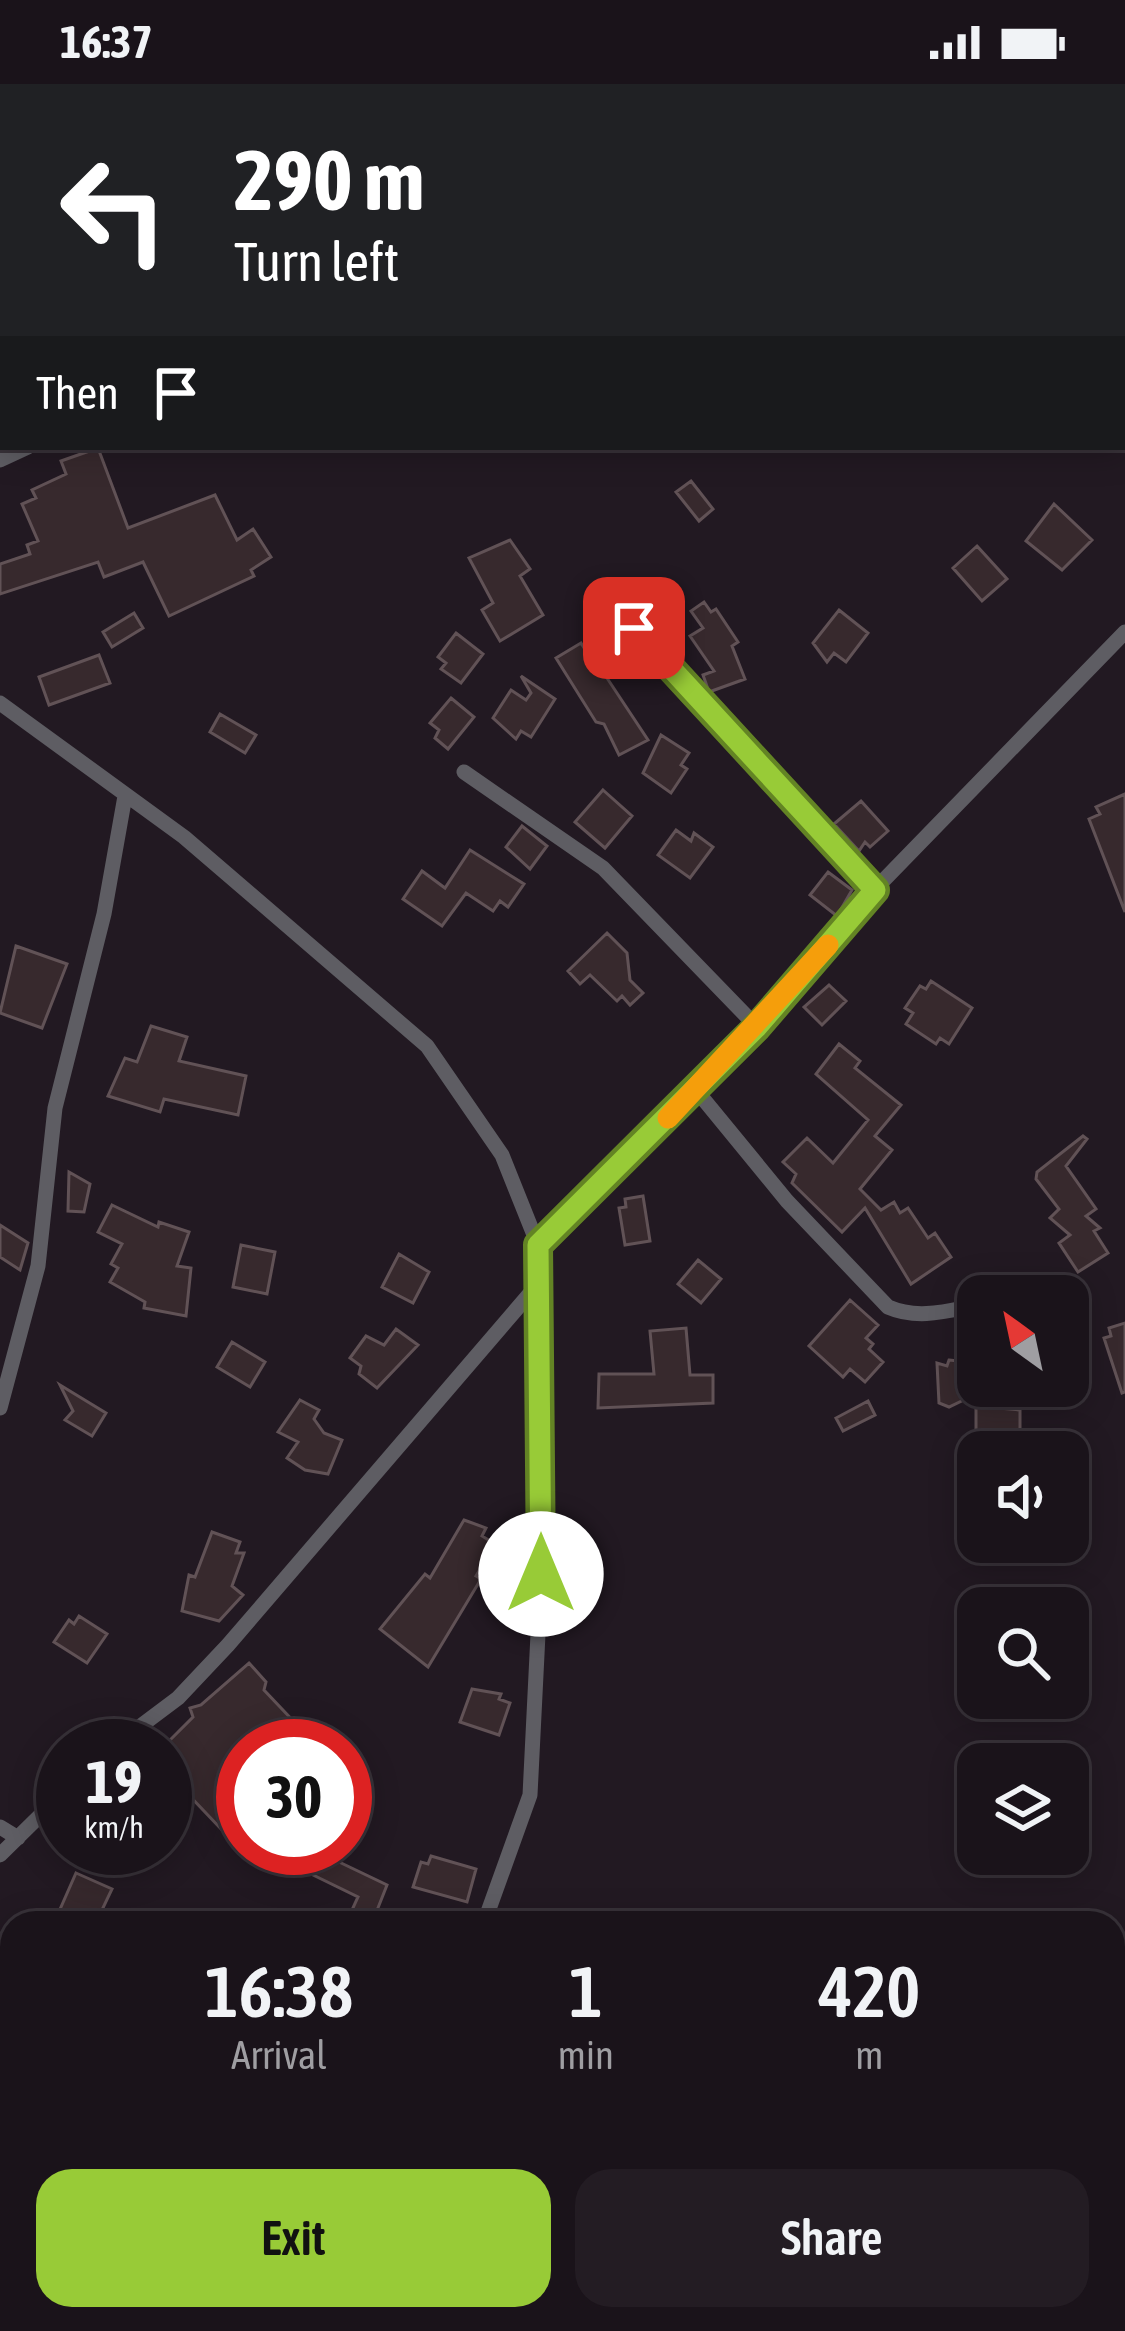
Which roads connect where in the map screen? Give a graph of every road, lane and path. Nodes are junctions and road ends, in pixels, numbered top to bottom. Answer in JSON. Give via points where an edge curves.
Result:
{"nodes":[{"id":1,"x":634,"y":628,"type":"dead end"},
{"id":2,"x":1125,"y":632,"type":"edge"},
{"id":3,"x":0,"y":703,"type":"edge"},
{"id":4,"x":464,"y":772,"type":"dead end"},
{"id":5,"x":125,"y":796,"type":"junction"},
{"id":6,"x":875,"y":890,"type":"junction"},
{"id":7,"x":757,"y":1027,"type":"junction"},
{"id":8,"x":696,"y":1090,"type":"junction"},
{"id":9,"x":538,"y":1245,"type":"junction"},
{"id":10,"x":539,"y":1283,"type":"junction"},
{"id":11,"x":957,"y":1309,"type":"edge"},
{"id":12,"x":0,"y":1408,"type":"edge"},
{"id":13,"x":150,"y":1719,"type":"edge"},
{"id":14,"x":36,"y":1820,"type":"edge"},
{"id":15,"x":0,"y":1827,"type":"edge"},
{"id":16,"x":18,"y":1838,"type":"junction"},
{"id":17,"x":0,"y":1855,"type":"edge"},
{"id":18,"x":488,"y":1911,"type":"edge"}],
"edges":[{"from":1,"to":6,"type":"street"},
{"from":2,"to":6,"type":"street"},
{"from":3,"to":5,"type":"street"},
{"from":4,"to":7,"type":"street","via":[[603,868]]},
{"from":5,"to":9,"type":"street","via":[[285,920],[427,1046],[502,1155]]},
{"from":5,"to":12,"type":"street","via":[[55,1108],[38,1266]]},
{"from":6,"to":7,"type":"street"},
{"from":7,"to":8,"type":"street"},
{"from":8,"to":9,"type":"street"},
{"from":8,"to":11,"type":"street","via":[[888,1307],[905,1314]]},
{"from":9,"to":10,"type":"street"},
{"from":10,"to":13,"type":"street","via":[[228,1645]]},
{"from":10,"to":18,"type":"street","via":[[541,1574],[530,1795]]},
{"from":14,"to":16,"type":"street"},
{"from":15,"to":16,"type":"street"},
{"from":16,"to":17,"type":"street"}]}
